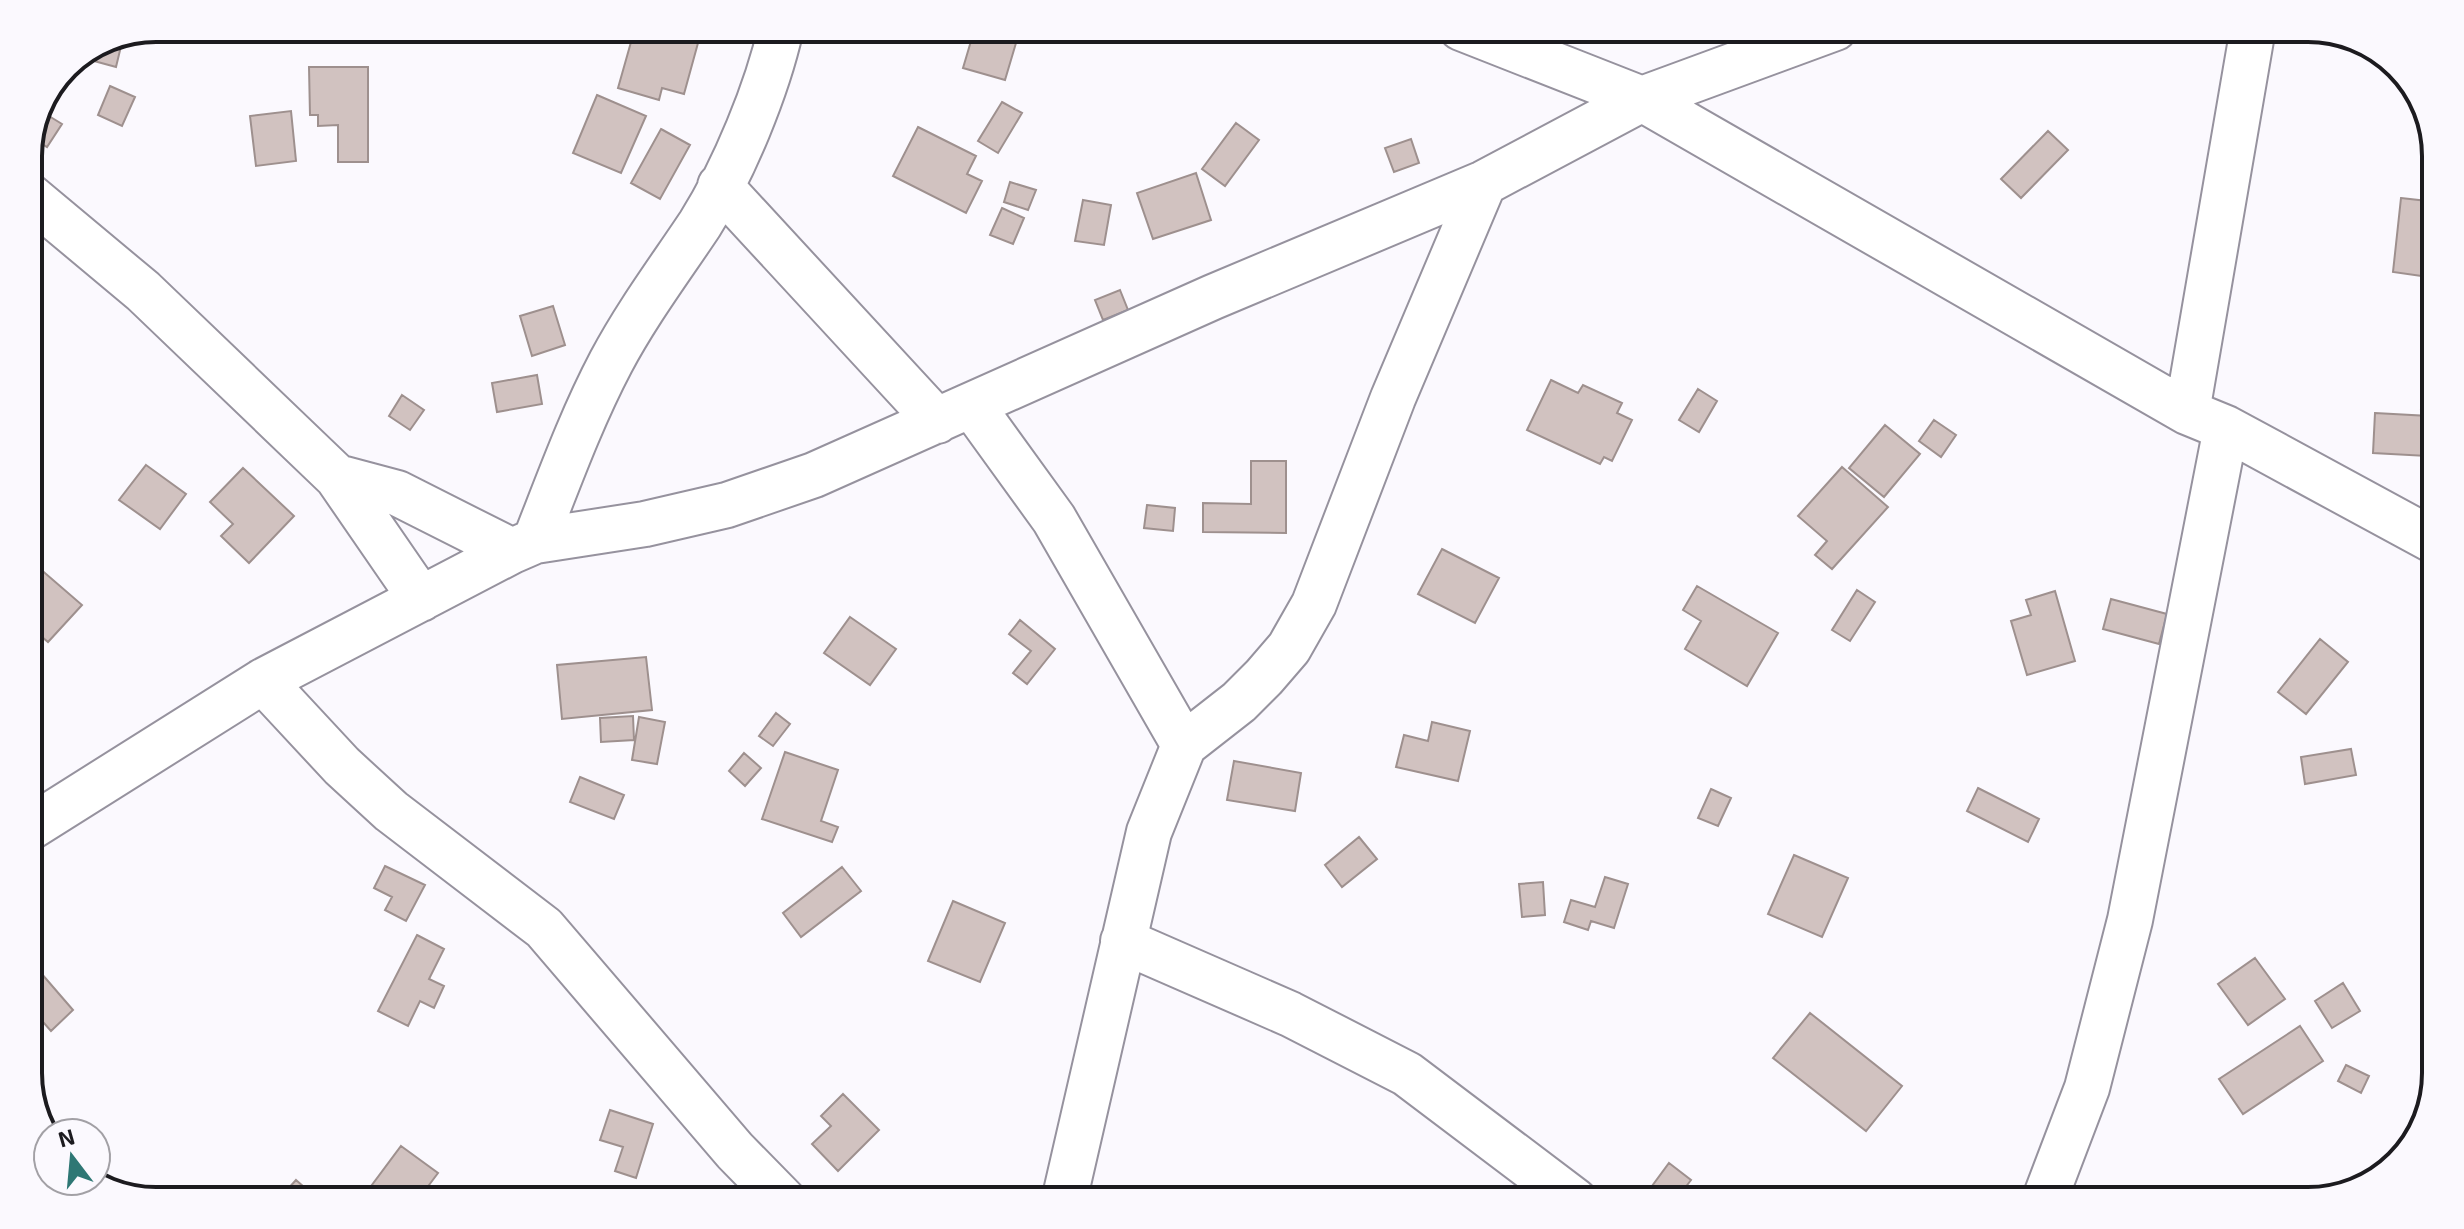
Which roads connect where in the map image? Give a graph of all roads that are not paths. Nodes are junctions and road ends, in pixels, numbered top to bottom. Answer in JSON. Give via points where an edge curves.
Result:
{"nodes":[{"id":1,"x":778,"y":42,"type":"edge"},
{"id":2,"x":1497,"y":42,"type":"edge"},
{"id":3,"x":1797,"y":42,"type":"edge"},
{"id":4,"x":2251,"y":42,"type":"edge"},
{"id":5,"x":1642,"y":99,"type":"junction"},
{"id":6,"x":1484,"y":183,"type":"junction"},
{"id":7,"x":720,"y":186,"type":"junction"},
{"id":8,"x":42,"y":207,"type":"edge"},
{"id":9,"x":955,"y":414,"type":"junction"},
{"id":10,"x":2207,"y":420,"type":"junction"},
{"id":11,"x":337,"y":477,"type":"junction"},
{"id":12,"x":2422,"y":535,"type":"edge"},
{"id":13,"x":524,"y":546,"type":"junction"},
{"id":14,"x":421,"y":599,"type":"junction"},
{"id":15,"x":263,"y":681,"type":"junction"},
{"id":16,"x":1184,"y":745,"type":"junction"},
{"id":17,"x":42,"y":820,"type":"edge"},
{"id":18,"x":1123,"y":941,"type":"junction"},
{"id":19,"x":770,"y":1187,"type":"edge"},
{"id":20,"x":1067,"y":1187,"type":"edge"},
{"id":21,"x":1536,"y":1187,"type":"edge"},
{"id":22,"x":2049,"y":1187,"type":"edge"}],
"edges":[{"from":1,"to":7,"type":"street","via":[[771,74]]},
{"from":2,"to":5,"type":"street"},
{"from":3,"to":5,"type":"street"},
{"from":4,"to":10,"type":"street"},
{"from":5,"to":6,"type":"street"},
{"from":5,"to":10,"type":"street"},
{"from":6,"to":9,"type":"street"},
{"from":6,"to":16,"type":"street","via":[[1314,604],[1289,648],[1264,677]]},
{"from":7,"to":9,"type":"street"},
{"from":7,"to":13,"type":"street","via":[[611,361]]},
{"from":8,"to":11,"type":"street","via":[[143,291]]},
{"from":9,"to":13,"type":"street","via":[[814,475],[727,505]]},
{"from":9,"to":16,"type":"street","via":[[1054,519]]},
{"from":10,"to":12,"type":"street"},
{"from":10,"to":22,"type":"street","via":[[2130,920],[2087,1088]]},
{"from":11,"to":13,"type":"street","via":[[397,493]]},
{"from":11,"to":14,"type":"street"},
{"from":13,"to":14,"type":"street"},
{"from":14,"to":15,"type":"street"},
{"from":15,"to":17,"type":"street"},
{"from":15,"to":19,"type":"street","via":[[391,811],[544,928]]},
{"from":16,"to":18,"type":"street","via":[[1149,832]]},
{"from":18,"to":20,"type":"street"},
{"from":18,"to":21,"type":"street","via":[[1290,1014],[1407,1074]]}]}
